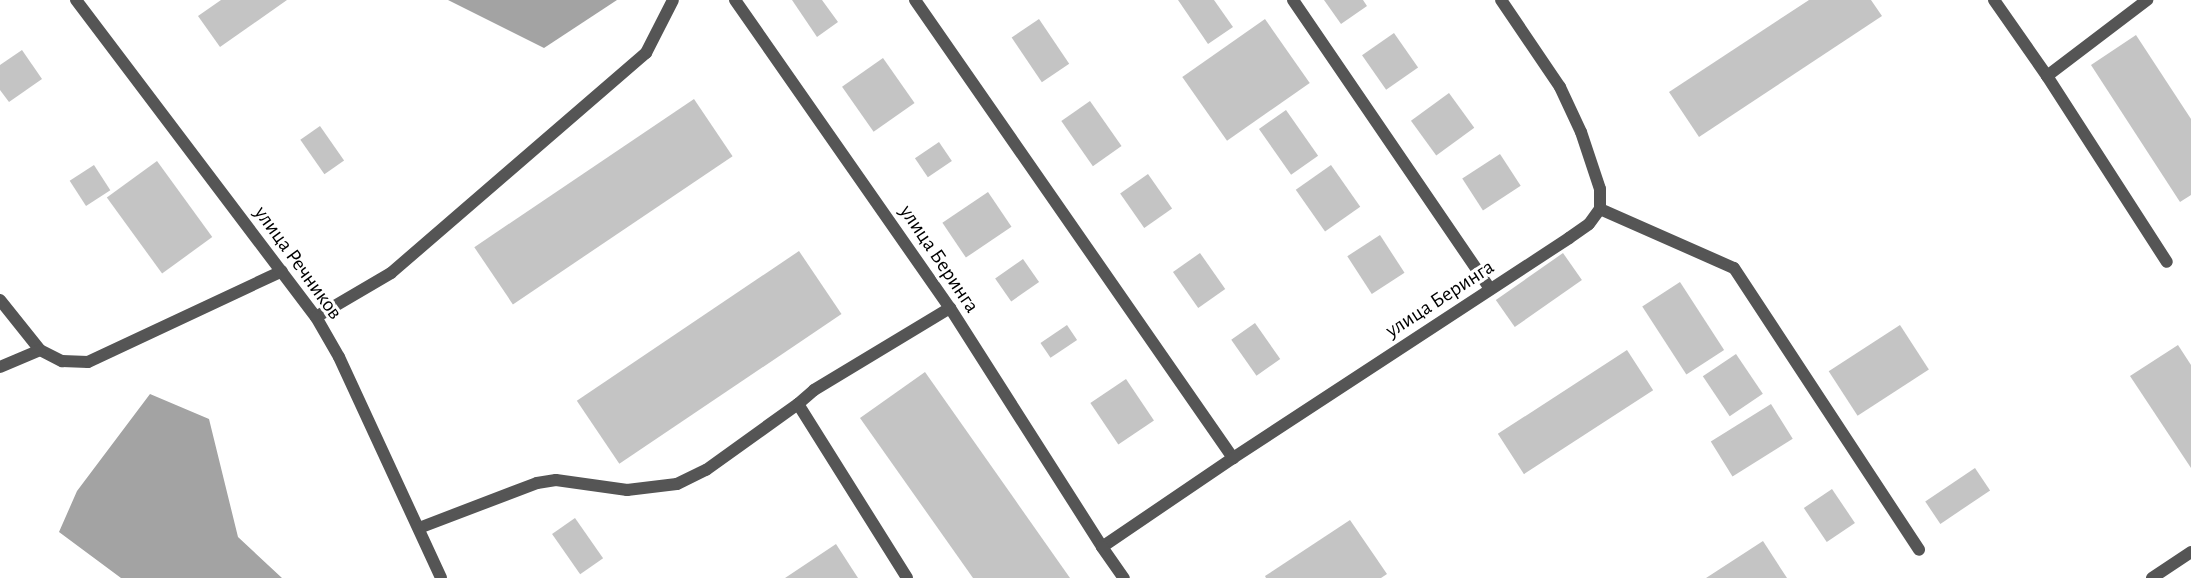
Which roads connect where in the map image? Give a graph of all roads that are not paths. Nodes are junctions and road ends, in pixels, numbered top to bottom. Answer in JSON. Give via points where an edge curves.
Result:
{"nodes":[{"id":1,"x":76,"y":0,"type":"edge"},
{"id":2,"x":673,"y":0,"type":"edge"},
{"id":3,"x":735,"y":0,"type":"edge"},
{"id":4,"x":915,"y":0,"type":"edge"},
{"id":5,"x":1293,"y":0,"type":"edge"},
{"id":6,"x":1502,"y":0,"type":"edge"},
{"id":7,"x":1994,"y":0,"type":"edge"},
{"id":8,"x":2147,"y":0,"type":"edge"},
{"id":9,"x":2047,"y":76,"type":"junction"},
{"id":10,"x":1600,"y":209,"type":"junction"},
{"id":11,"x":2167,"y":262,"type":"dead end"},
{"id":12,"x":282,"y":271,"type":"junction"},
{"id":13,"x":1490,"y":289,"type":"junction"},
{"id":14,"x":0,"y":300,"type":"edge"},
{"id":15,"x":950,"y":308,"type":"junction"},
{"id":16,"x":316,"y":317,"type":"junction"},
{"id":17,"x":40,"y":350,"type":"junction"},
{"id":18,"x":0,"y":367,"type":"edge"},
{"id":19,"x":798,"y":404,"type":"junction"},
{"id":20,"x":1233,"y":458,"type":"junction"},
{"id":21,"x":419,"y":528,"type":"junction"},
{"id":22,"x":1102,"y":547,"type":"junction"},
{"id":23,"x":1919,"y":550,"type":"dead end"},
{"id":24,"x":2191,"y":552,"type":"edge"},
{"id":25,"x":441,"y":578,"type":"edge"},
{"id":26,"x":907,"y":578,"type":"edge"},
{"id":27,"x":1124,"y":578,"type":"edge"},
{"id":28,"x":2152,"y":578,"type":"edge"}],
"edges":[{"from":1,"to":12,"type":"street","name":"улица Речников"},
{"from":2,"to":16,"type":"street","via":[[646,53],[391,273]]},
{"from":3,"to":15,"type":"street","name":"улица Беринга"},
{"from":4,"to":20,"type":"street"},
{"from":5,"to":13,"type":"street"},
{"from":6,"to":10,"type":"street","via":[[1560,87],[1577,123],[1600,189]]},
{"from":7,"to":9,"type":"street"},
{"from":8,"to":9,"type":"street"},
{"from":9,"to":11,"type":"street"},
{"from":10,"to":13,"type":"street","name":"улица Беринга","via":[[1589,224]]},
{"from":10,"to":23,"type":"street","via":[[1734,268]]},
{"from":12,"to":16,"type":"street","name":"улица Речников"},
{"from":12,"to":17,"type":"street","via":[[88,362],[62,361]]},
{"from":13,"to":20,"type":"street","name":"улица Беринга"},
{"from":14,"to":17,"type":"street"},
{"from":15,"to":19,"type":"street","via":[[814,390]]},
{"from":15,"to":22,"type":"street","name":"улица Беринга"},
{"from":16,"to":21,"type":"street","name":"улица Речников","via":[[339,357]]},
{"from":17,"to":18,"type":"street"},
{"from":19,"to":21,"type":"street","via":[[706,470],[677,484],[627,490],[556,480],[537,483]]},
{"from":19,"to":26,"type":"street"},
{"from":20,"to":22,"type":"street","name":"улица Беринга"},
{"from":21,"to":25,"type":"street","name":"улица Речников"},
{"from":22,"to":27,"type":"street","name":"улица Беринга"},
{"from":24,"to":28,"type":"street"}]}
